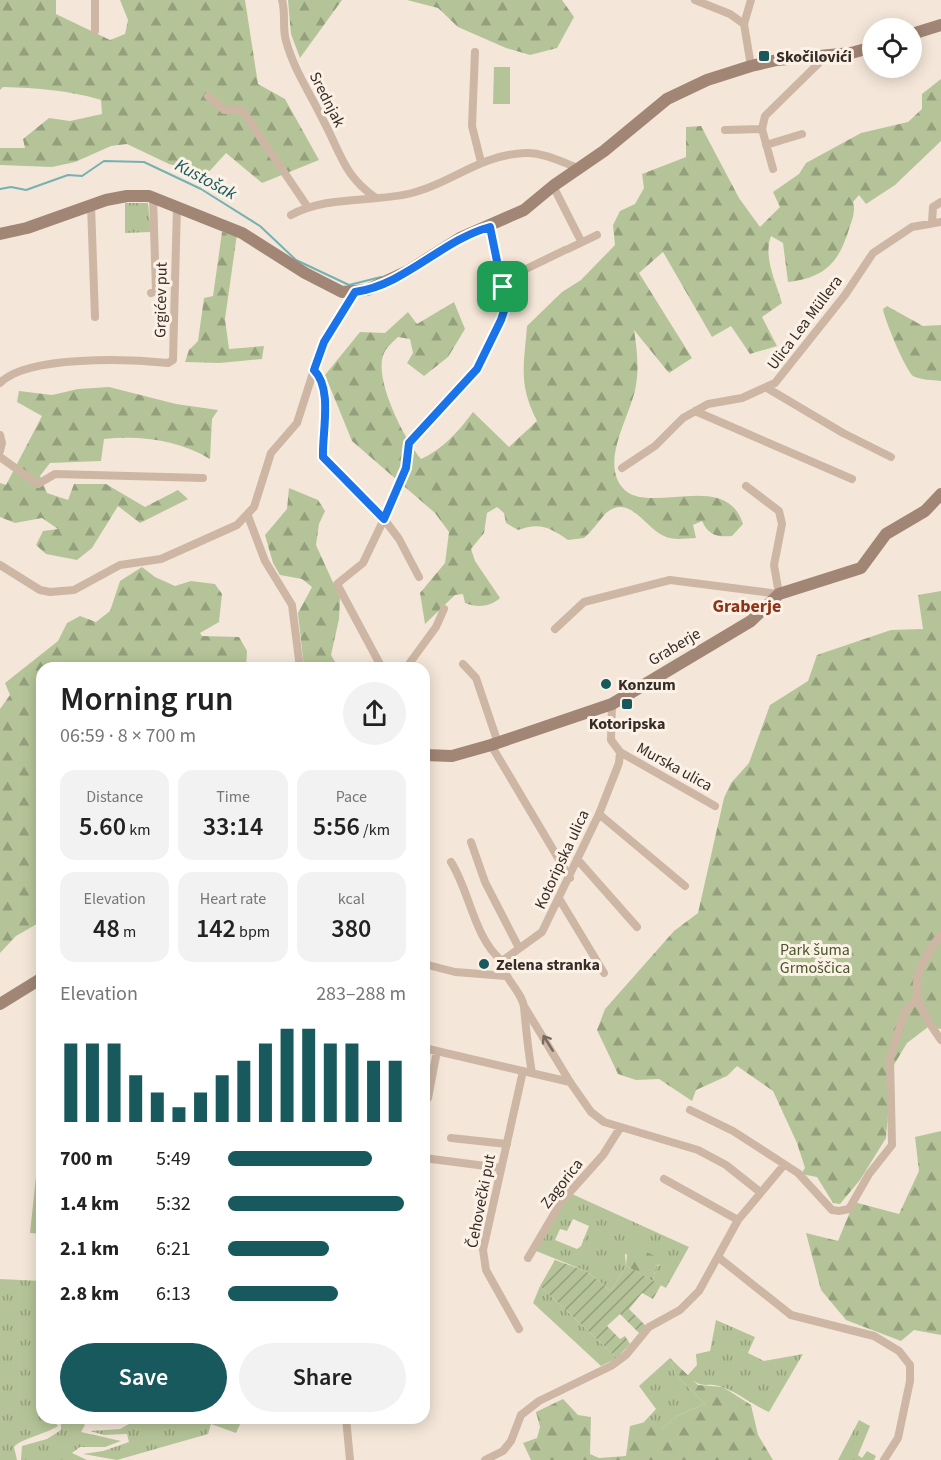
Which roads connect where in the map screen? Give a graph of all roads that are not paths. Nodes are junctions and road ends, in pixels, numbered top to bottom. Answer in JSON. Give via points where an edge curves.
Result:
{"nodes":[{"id":1,"x":95,"y":0,"type":"edge"},
{"id":2,"x":282,"y":0,"type":"edge"},
{"id":3,"x":695,"y":0,"type":"edge"},
{"id":4,"x":751,"y":0,"type":"edge"},
{"id":5,"x":744,"y":24,"type":"junction"},
{"id":6,"x":941,"y":25,"type":"edge"},
{"id":7,"x":95,"y":31,"type":"dead end"},
{"id":8,"x":922,"y":31,"type":"edge"},
{"id":9,"x":862,"y":49,"type":"edge"},
{"id":10,"x":475,"y":52,"type":"dead end"},
{"id":11,"x":825,"y":57,"type":"junction"},
{"id":12,"x":751,"y":66,"type":"junction"},
{"id":13,"x":208,"y":96,"type":"dead end"},
{"id":14,"x":762,"y":129,"type":"junction"},
{"id":15,"x":724,"y":130,"type":"dead end"},
{"id":16,"x":802,"y":134,"type":"dead end"},
{"id":17,"x":766,"y":145,"type":"junction"},
{"id":18,"x":481,"y":162,"type":"junction"},
{"id":19,"x":578,"y":168,"type":"junction"},
{"id":20,"x":773,"y":169,"type":"dead end"},
{"id":21,"x":553,"y":186,"type":"junction"},
{"id":22,"x":153,"y":197,"type":"junction"},
{"id":23,"x":376,"y":198,"type":"junction"},
{"id":24,"x":941,"y":202,"type":"edge"},
{"id":25,"x":91,"y":205,"type":"junction"},
{"id":26,"x":177,"y":206,"type":"junction"},
{"id":27,"x":307,"y":206,"type":"junction"},
{"id":28,"x":291,"y":215,"type":"dead end"},
{"id":29,"x":937,"y":222,"type":"edge"},
{"id":30,"x":490,"y":227,"type":"junction"},
{"id":31,"x":0,"y":234,"type":"edge"},
{"id":32,"x":597,"y":235,"type":"dead end"},
{"id":33,"x":581,"y":242,"type":"junction"},
{"id":34,"x":503,"y":287,"type":"junction"},
{"id":35,"x":355,"y":292,"type":"junction"},
{"id":36,"x":151,"y":293,"type":"dead end"},
{"id":37,"x":95,"y":317,"type":"dead end"},
{"id":38,"x":314,"y":370,"type":"junction"},
{"id":39,"x":0,"y":383,"type":"edge"},
{"id":40,"x":767,"y":388,"type":"junction"},
{"id":41,"x":695,"y":411,"type":"junction"},
{"id":42,"x":0,"y":435,"type":"edge"},
{"id":43,"x":0,"y":451,"type":"edge"},
{"id":44,"x":891,"y":457,"type":"dead end"},
{"id":45,"x":0,"y":458,"type":"edge"},
{"id":46,"x":622,"y":468,"type":"dead end"},
{"id":47,"x":203,"y":478,"type":"dead end"},
{"id":48,"x":852,"y":479,"type":"dead end"},
{"id":49,"x":746,"y":486,"type":"dead end"},
{"id":50,"x":941,"y":494,"type":"edge"},
{"id":51,"x":248,"y":516,"type":"junction"},
{"id":52,"x":384,"y":519,"type":"junction"},
{"id":53,"x":0,"y":565,"type":"edge"},
{"id":54,"x":419,"y":577,"type":"dead end"},
{"id":55,"x":778,"y":594,"type":"junction"},
{"id":56,"x":444,"y":609,"type":"dead end"},
{"id":57,"x":555,"y":630,"type":"dead end"},
{"id":58,"x":299,"y":662,"type":"edge"},
{"id":59,"x":379,"y":662,"type":"edge"},
{"id":60,"x":410,"y":662,"type":"edge"},
{"id":61,"x":463,"y":664,"type":"dead end"},
{"id":62,"x":612,"y":704,"type":"junction"},
{"id":63,"x":495,"y":744,"type":"junction"},
{"id":64,"x":620,"y":752,"type":"junction"},
{"id":65,"x":430,"y":755,"type":"edge"},
{"id":66,"x":715,"y":806,"type":"dead end"},
{"id":67,"x":599,"y":814,"type":"junction"},
{"id":68,"x":471,"y":842,"type":"dead end"},
{"id":69,"x":577,"y":859,"type":"junction"},
{"id":70,"x":451,"y":862,"type":"dead end"},
{"id":71,"x":570,"y":878,"type":"junction"},
{"id":72,"x":685,"y":886,"type":"dead end"},
{"id":73,"x":560,"y":900,"type":"junction"},
{"id":74,"x":637,"y":927,"type":"dead end"},
{"id":75,"x":941,"y":934,"type":"edge"},
{"id":76,"x":519,"y":948,"type":"junction"},
{"id":77,"x":502,"y":961,"type":"junction"},
{"id":78,"x":430,"y":966,"type":"edge"},
{"id":79,"x":604,"y":973,"type":"dead end"},
{"id":80,"x":506,"y":976,"type":"junction"},
{"id":81,"x":36,"y":982,"type":"edge"},
{"id":82,"x":916,"y":1000,"type":"junction"},
{"id":83,"x":0,"y":1004,"type":"edge"},
{"id":84,"x":524,"y":1006,"type":"junction"},
{"id":85,"x":941,"y":1040,"type":"edge"},
{"id":86,"x":430,"y":1049,"type":"edge"},
{"id":87,"x":437,"y":1051,"type":"junction"},
{"id":88,"x":528,"y":1072,"type":"junction"},
{"id":89,"x":570,"y":1082,"type":"junction"},
{"id":90,"x":430,"y":1088,"type":"edge"},
{"id":91,"x":690,"y":1110,"type":"dead end"},
{"id":92,"x":620,"y":1128,"type":"junction"},
{"id":93,"x":451,"y":1138,"type":"dead end"},
{"id":94,"x":507,"y":1144,"type":"junction"},
{"id":95,"x":430,"y":1159,"type":"edge"},
{"id":96,"x":784,"y":1165,"type":"junction"},
{"id":97,"x":501,"y":1168,"type":"junction"},
{"id":98,"x":664,"y":1179,"type":"dead end"},
{"id":99,"x":760,"y":1192,"type":"junction"},
{"id":100,"x":738,"y":1220,"type":"junction"},
{"id":101,"x":718,"y":1257,"type":"junction"},
{"id":102,"x":528,"y":1258,"type":"dead end"},
{"id":103,"x":519,"y":1329,"type":"dead end"},
{"id":104,"x":346,"y":1424,"type":"edge"},
{"id":105,"x":350,"y":1460,"type":"edge"},
{"id":106,"x":485,"y":1460,"type":"edge"},
{"id":107,"x":884,"y":1460,"type":"edge"}],
"edges":[{"from":1,"to":7,"type":"street"},
{"from":2,"to":23,"type":"street","name":"Srednjak","via":[[285,39],[300,78],[344,167],[359,186]]},
{"from":3,"to":5,"type":"street"},
{"from":4,"to":5,"type":"street"},
{"from":5,"to":12,"type":"street"},
{"from":6,"to":8,"type":"street"},
{"from":9,"to":11,"type":"street"},
{"from":10,"to":18,"type":"street","via":[[472,126]]},
{"from":11,"to":12,"type":"street"},
{"from":11,"to":14,"type":"street","via":[[765,116]]},
{"from":12,"to":19,"type":"street","via":[[707,80],[667,99]]},
{"from":13,"to":27,"type":"street","via":[[224,110],[242,110]]},
{"from":14,"to":15,"type":"street"},
{"from":14,"to":17,"type":"street"},
{"from":16,"to":17,"type":"street"},
{"from":17,"to":20,"type":"street"},
{"from":18,"to":19,"type":"street","via":[[528,152]]},
{"from":18,"to":23,"type":"street","via":[[414,193]]},
{"from":19,"to":21,"type":"street"},
{"from":21,"to":30,"type":"street","via":[[524,210]]},
{"from":21,"to":33,"type":"street"},
{"from":22,"to":25,"type":"street","via":[[127,196]]},
{"from":22,"to":26,"type":"street"},
{"from":22,"to":36,"type":"street","via":[[156,291]]},
{"from":23,"to":27,"type":"street"},
{"from":24,"to":29,"type":"street","via":[[933,207]]},
{"from":25,"to":31,"type":"street"},
{"from":25,"to":37,"type":"street"},
{"from":26,"to":35,"type":"street","via":[[242,233],[342,292]]},
{"from":26,"to":39,"type":"street","name":"Grgićev put","via":[[172,360],[168,363],[115,358],[28,367]]},
{"from":27,"to":28,"type":"street"},
{"from":29,"to":40,"type":"street","name":"Ulica Lea Müllera","via":[[912,227],[873,253],[784,375]]},
{"from":30,"to":34,"type":"street"},
{"from":30,"to":35,"type":"street","via":[[460,238],[394,278]]},
{"from":32,"to":33,"type":"street"},
{"from":33,"to":34,"type":"street","via":[[526,269]]},
{"from":34,"to":52,"type":"street","via":[[506,305],[477,369],[409,443],[406,468]]},
{"from":35,"to":38,"type":"street","via":[[324,342]]},
{"from":38,"to":51,"type":"street","via":[[302,414],[271,453],[261,492]]},
{"from":38,"to":52,"type":"street","via":[[320,376],[326,417],[323,457]]},
{"from":40,"to":41,"type":"street","name":"Ulica Lea Müllera"},
{"from":40,"to":44,"type":"street"},
{"from":41,"to":46,"type":"street","name":"Ulica Lea Müllera","via":[[656,446]]},
{"from":41,"to":48,"type":"street"},
{"from":42,"to":43,"type":"street"},
{"from":45,"to":47,"type":"street","via":[[38,484],[56,474]]},
{"from":49,"to":55,"type":"street","via":[[779,511],[782,524],[774,565]]},
{"from":50,"to":55,"type":"street","name":"Graberje","via":[[925,511],[886,534],[861,568]]},
{"from":51,"to":53,"type":"street","via":[[237,525],[161,559],[120,565],[74,591],[40,590]]},
{"from":51,"to":58,"type":"street","via":[[265,561],[292,605]]},
{"from":52,"to":54,"type":"street"},
{"from":52,"to":59,"type":"street","via":[[363,563],[337,584]]},
{"from":55,"to":57,"type":"street","via":[[670,580],[584,602]]},
{"from":55,"to":62,"type":"street","name":"Graberje","via":[[751,621]]},
{"from":56,"to":60,"type":"street"},
{"from":61,"to":63,"type":"street","via":[[476,678]]},
{"from":62,"to":63,"type":"street","name":"Graberje"},
{"from":62,"to":64,"type":"street","via":[[611,740]]},
{"from":63,"to":65,"type":"street","name":"Graberje","via":[[452,756]]},
{"from":63,"to":71,"type":"street"},
{"from":64,"to":66,"type":"street","name":"Murska ulica"},
{"from":64,"to":67,"type":"street","name":"Kotoripska ulica"},
{"from":67,"to":69,"type":"street","name":"Kotoripska ulica"},
{"from":67,"to":72,"type":"street"},
{"from":68,"to":76,"type":"street","via":[[485,882]]},
{"from":69,"to":71,"type":"street","name":"Kotoripska ulica"},
{"from":69,"to":74,"type":"street"},
{"from":70,"to":77,"type":"street","via":[[463,881],[486,940]]},
{"from":71,"to":73,"type":"street","name":"Kotoripska ulica"},
{"from":73,"to":76,"type":"street","name":"Kotoripska ulica","via":[[542,932]]},
{"from":73,"to":79,"type":"street"},
{"from":75,"to":82,"type":"street","via":[[919,973]]},
{"from":76,"to":77,"type":"street","name":"Kotoripska ulica"},
{"from":77,"to":80,"type":"street"},
{"from":78,"to":80,"type":"street"},
{"from":80,"to":84,"type":"street"},
{"from":81,"to":83,"type":"street"},
{"from":82,"to":85,"type":"street"},
{"from":82,"to":96,"type":"street","via":[[905,1011],[890,1058],[892,1144],[849,1209],[832,1210],[798,1173]]},
{"from":84,"to":88,"type":"street"},
{"from":89,"to":84,"type":"street","one_way":true},
{"from":86,"to":87,"type":"street"},
{"from":87,"to":88,"type":"street"},
{"from":87,"to":90,"type":"street"},
{"from":88,"to":89,"type":"street"},
{"from":88,"to":94,"type":"street","name":"Čehovečki put"},
{"from":89,"to":92,"type":"street","via":[[591,1112]]},
{"from":91,"to":96,"type":"street","via":[[734,1131]]},
{"from":92,"to":99,"type":"street","via":[[698,1150],[726,1165]]},
{"from":92,"to":102,"type":"street","name":"Zagorica","via":[[603,1155],[561,1202]]},
{"from":93,"to":94,"type":"street"},
{"from":94,"to":97,"type":"street","name":"Čehovečki put"},
{"from":95,"to":97,"type":"street"},
{"from":96,"to":99,"type":"street"},
{"from":97,"to":103,"type":"street","name":"Čehovečki put","via":[[483,1250],[486,1270]]},
{"from":98,"to":100,"type":"street"},
{"from":99,"to":100,"type":"street"},
{"from":100,"to":101,"type":"street"},
{"from":101,"to":106,"type":"street","via":[[699,1291],[680,1310],[649,1327],[626,1355],[611,1366],[539,1401],[521,1415],[503,1451]]},
{"from":101,"to":107,"type":"street","via":[[790,1315],[874,1336],[899,1351],[910,1365],[910,1381],[898,1438]]},
{"from":104,"to":105,"type":"street"}]}
